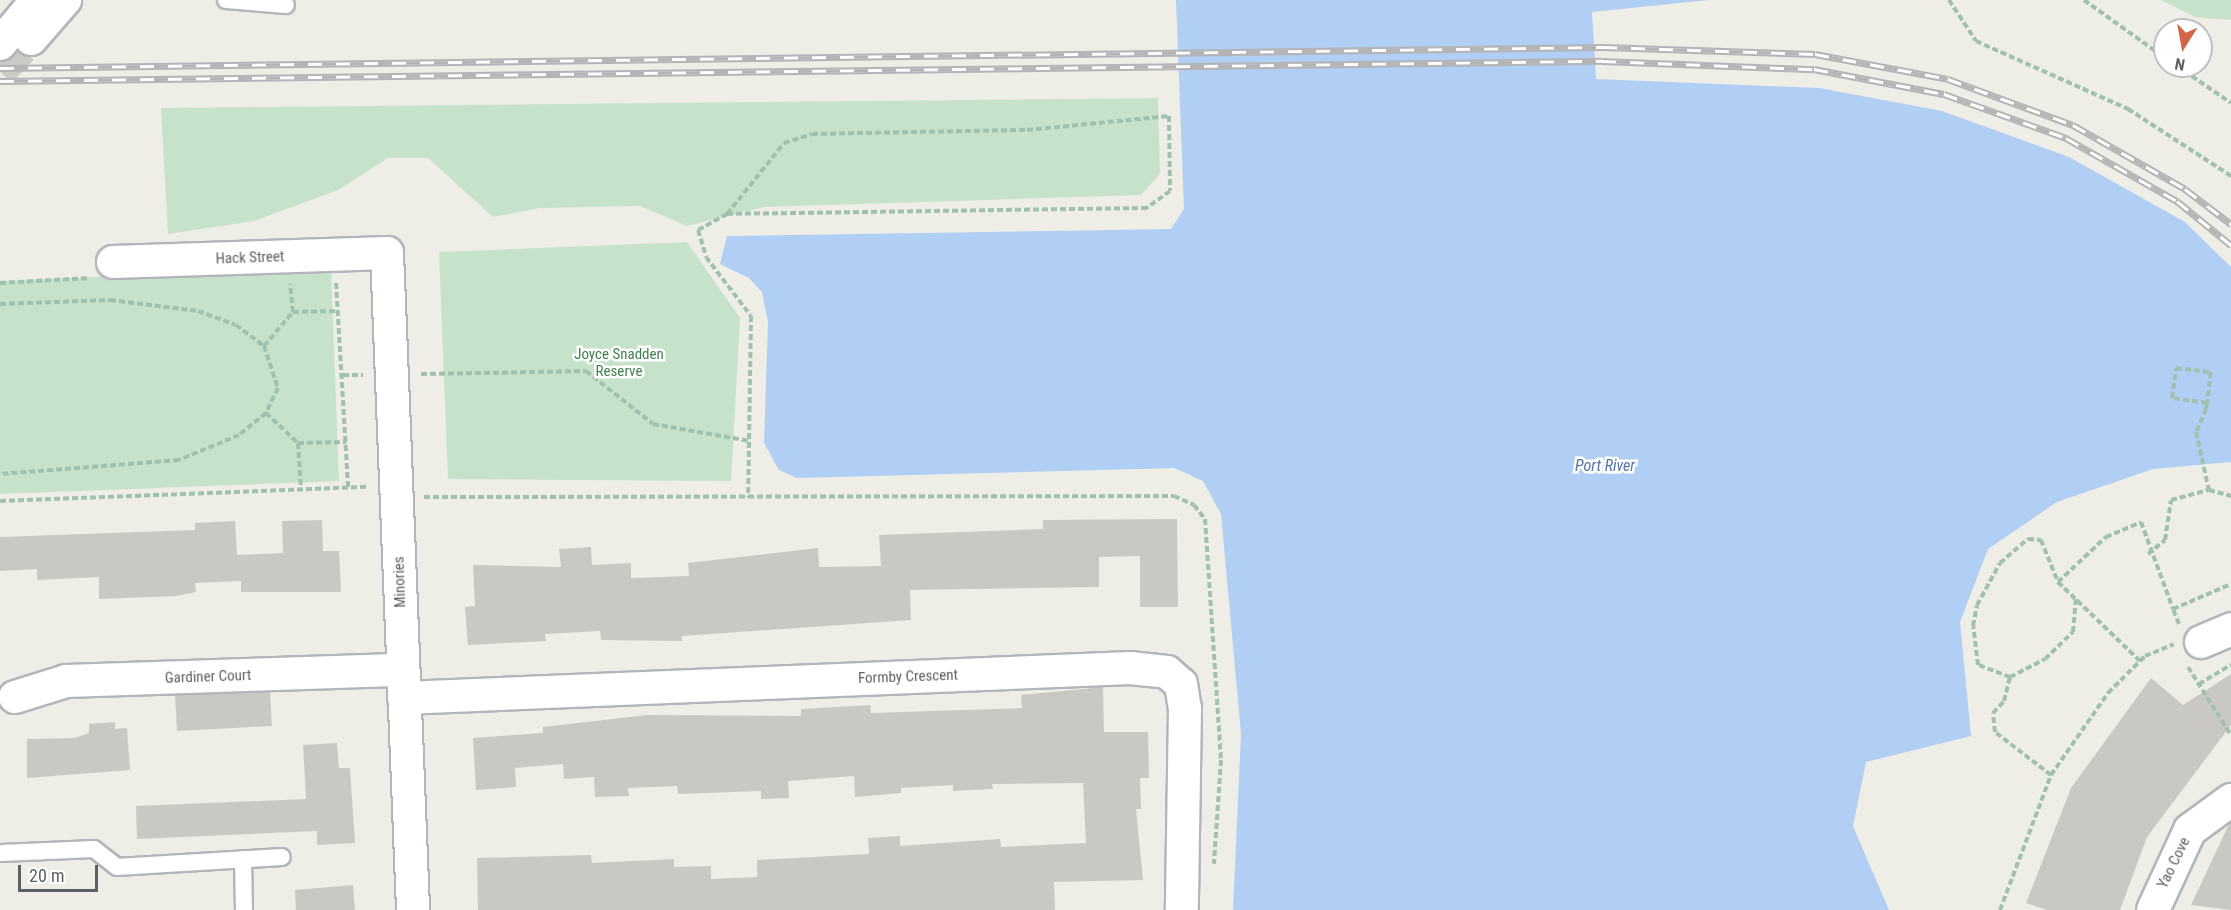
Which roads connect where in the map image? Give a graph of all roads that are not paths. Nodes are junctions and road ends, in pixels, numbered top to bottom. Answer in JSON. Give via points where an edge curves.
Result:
{"nodes":[{"id":1,"x":37,"y":0,"type":"edge"},
{"id":2,"x":65,"y":0,"type":"edge"},
{"id":3,"x":226,"y":0,"type":"edge"},
{"id":4,"x":286,"y":5,"type":"dead end"},
{"id":5,"x":31,"y":39,"type":"tunnel mouth"},
{"id":6,"x":0,"y":44,"type":"tunnel mouth"},
{"id":7,"x":387,"y":253,"type":"joint"},
{"id":8,"x":113,"y":262,"type":"dead end"},
{"id":9,"x":2231,"y":629,"type":"edge"},
{"id":10,"x":2184,"y":646,"type":"road end"},
{"id":11,"x":404,"y":684,"type":"junction"},
{"id":12,"x":15,"y":697,"type":"dead end"},
{"id":13,"x":2228,"y":803,"type":"edge"},
{"id":14,"x":2,"y":853,"type":"dead end"},
{"id":15,"x":282,"y":857,"type":"dead end"},
{"id":16,"x":243,"y":859,"type":"junction"},
{"id":17,"x":244,"y":910,"type":"edge"},
{"id":18,"x":413,"y":910,"type":"edge"},
{"id":19,"x":1182,"y":910,"type":"edge"},
{"id":20,"x":2153,"y":910,"type":"edge"}],
"edges":[{"from":1,"to":6,"type":"street"},
{"from":2,"to":5,"type":"street"},
{"from":3,"to":4,"type":"lane"},
{"from":7,"to":8,"type":"street","name":"Hack Street"},
{"from":7,"to":11,"type":"street","name":"Minories"},
{"from":9,"to":10,"type":"street"},
{"from":11,"to":12,"type":"street","name":"Gardiner Court","via":[[66,681]]},
{"from":11,"to":18,"type":"street","name":"Minories"},
{"from":11,"to":19,"type":"street","name":"Formby Crescent","via":[[1130,668],[1167,672],[1181,684],[1185,708]]},
{"from":13,"to":20,"type":"street","name":"Yao Cove","via":[[2190,830]]},
{"from":14,"to":16,"type":"lane","via":[[94,849],[117,867]]},
{"from":15,"to":16,"type":"lane"},
{"from":16,"to":17,"type":"lane"}]}
